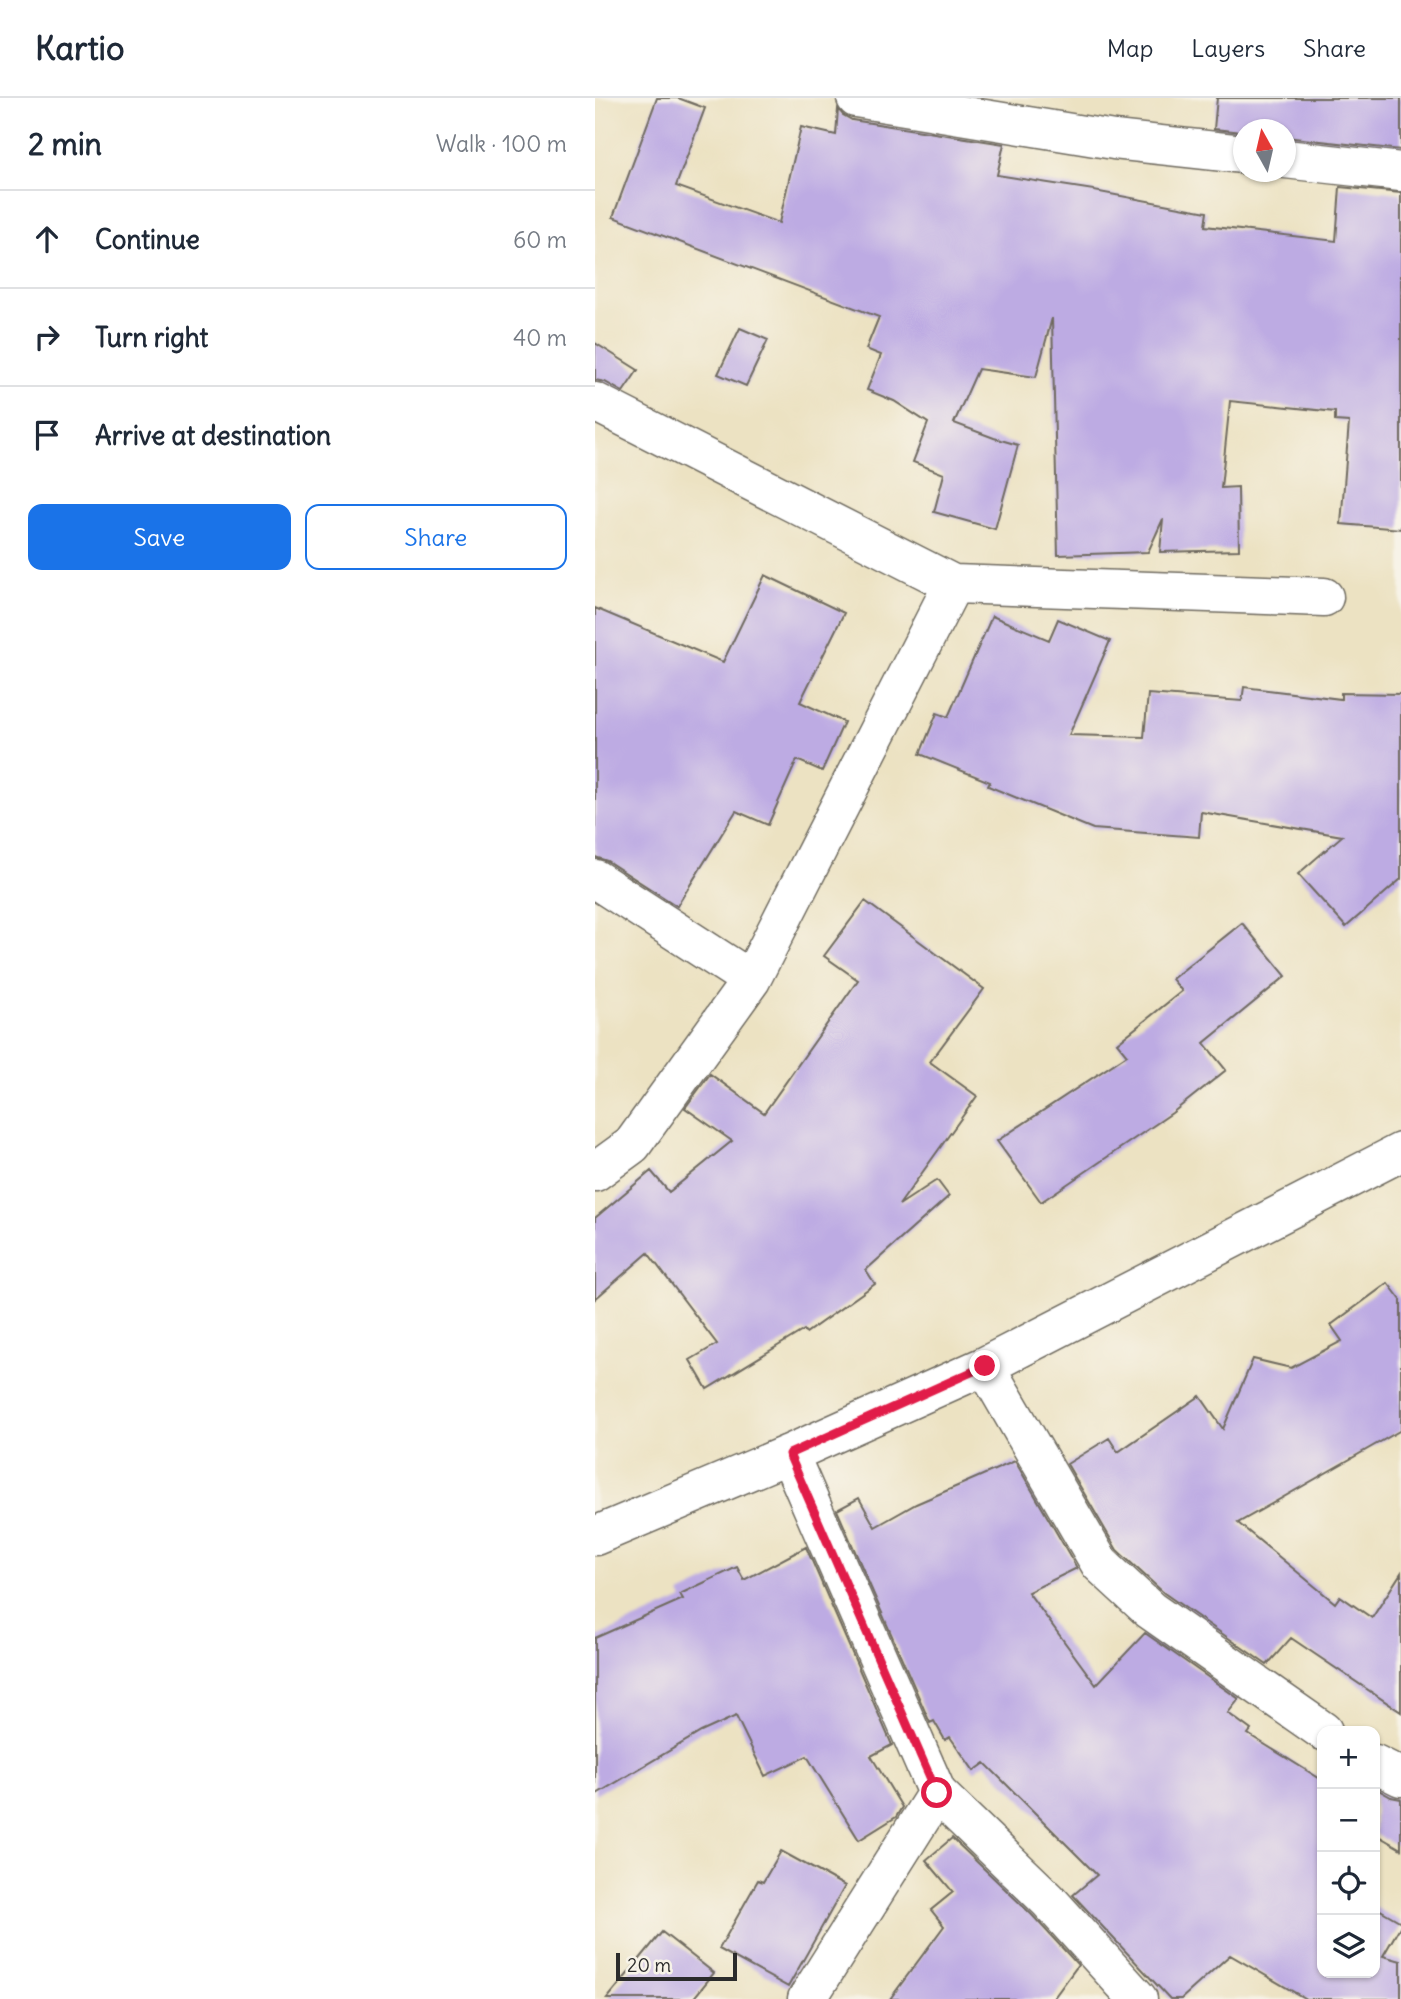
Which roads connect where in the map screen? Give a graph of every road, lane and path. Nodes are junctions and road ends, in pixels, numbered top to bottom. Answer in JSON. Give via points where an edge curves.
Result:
{"nodes":[{"id":1,"x":856,"y":98,"type":"edge"},
{"id":2,"x":1233,"y":153,"type":"edge"},
{"id":3,"x":1296,"y":160,"type":"edge"},
{"id":4,"x":1401,"y":172,"type":"edge"},
{"id":5,"x":595,"y":402,"type":"edge"},
{"id":6,"x":953,"y":584,"type":"junction"},
{"id":7,"x":1324,"y":597,"type":"dead end"},
{"id":8,"x":595,"y":878,"type":"edge"},
{"id":9,"x":751,"y":980,"type":"junction"},
{"id":10,"x":1401,"y":1152,"type":"edge"},
{"id":11,"x":595,"y":1172,"type":"edge"},
{"id":12,"x":985,"y":1366,"type":"junction"},
{"id":13,"x":789,"y":1454,"type":"junction"},
{"id":14,"x":595,"y":1536,"type":"edge"},
{"id":15,"x":1317,"y":1727,"type":"edge"},
{"id":16,"x":1380,"y":1766,"type":"edge"},
{"id":17,"x":1401,"y":1777,"type":"edge"},
{"id":18,"x":937,"y":1793,"type":"junction"},
{"id":19,"x":807,"y":1999,"type":"edge"},
{"id":20,"x":1138,"y":1999,"type":"edge"}],
"edges":[{"from":1,"to":2,"type":"street","via":[[1114,140]]},
{"from":3,"to":4,"type":"street"},
{"from":5,"to":6,"type":"street"},
{"from":6,"to":7,"type":"street"},
{"from":6,"to":9,"type":"street"},
{"from":8,"to":9,"type":"street"},
{"from":9,"to":11,"type":"street","via":[[632,1145]]},
{"from":10,"to":12,"type":"street"},
{"from":12,"to":13,"type":"street"},
{"from":12,"to":15,"type":"street","via":[[1100,1564],[1150,1610]]},
{"from":13,"to":14,"type":"street"},
{"from":13,"to":18,"type":"street"},
{"from":16,"to":17,"type":"street"},
{"from":18,"to":19,"type":"street"},
{"from":18,"to":20,"type":"street","via":[[1048,1900]]}]}
